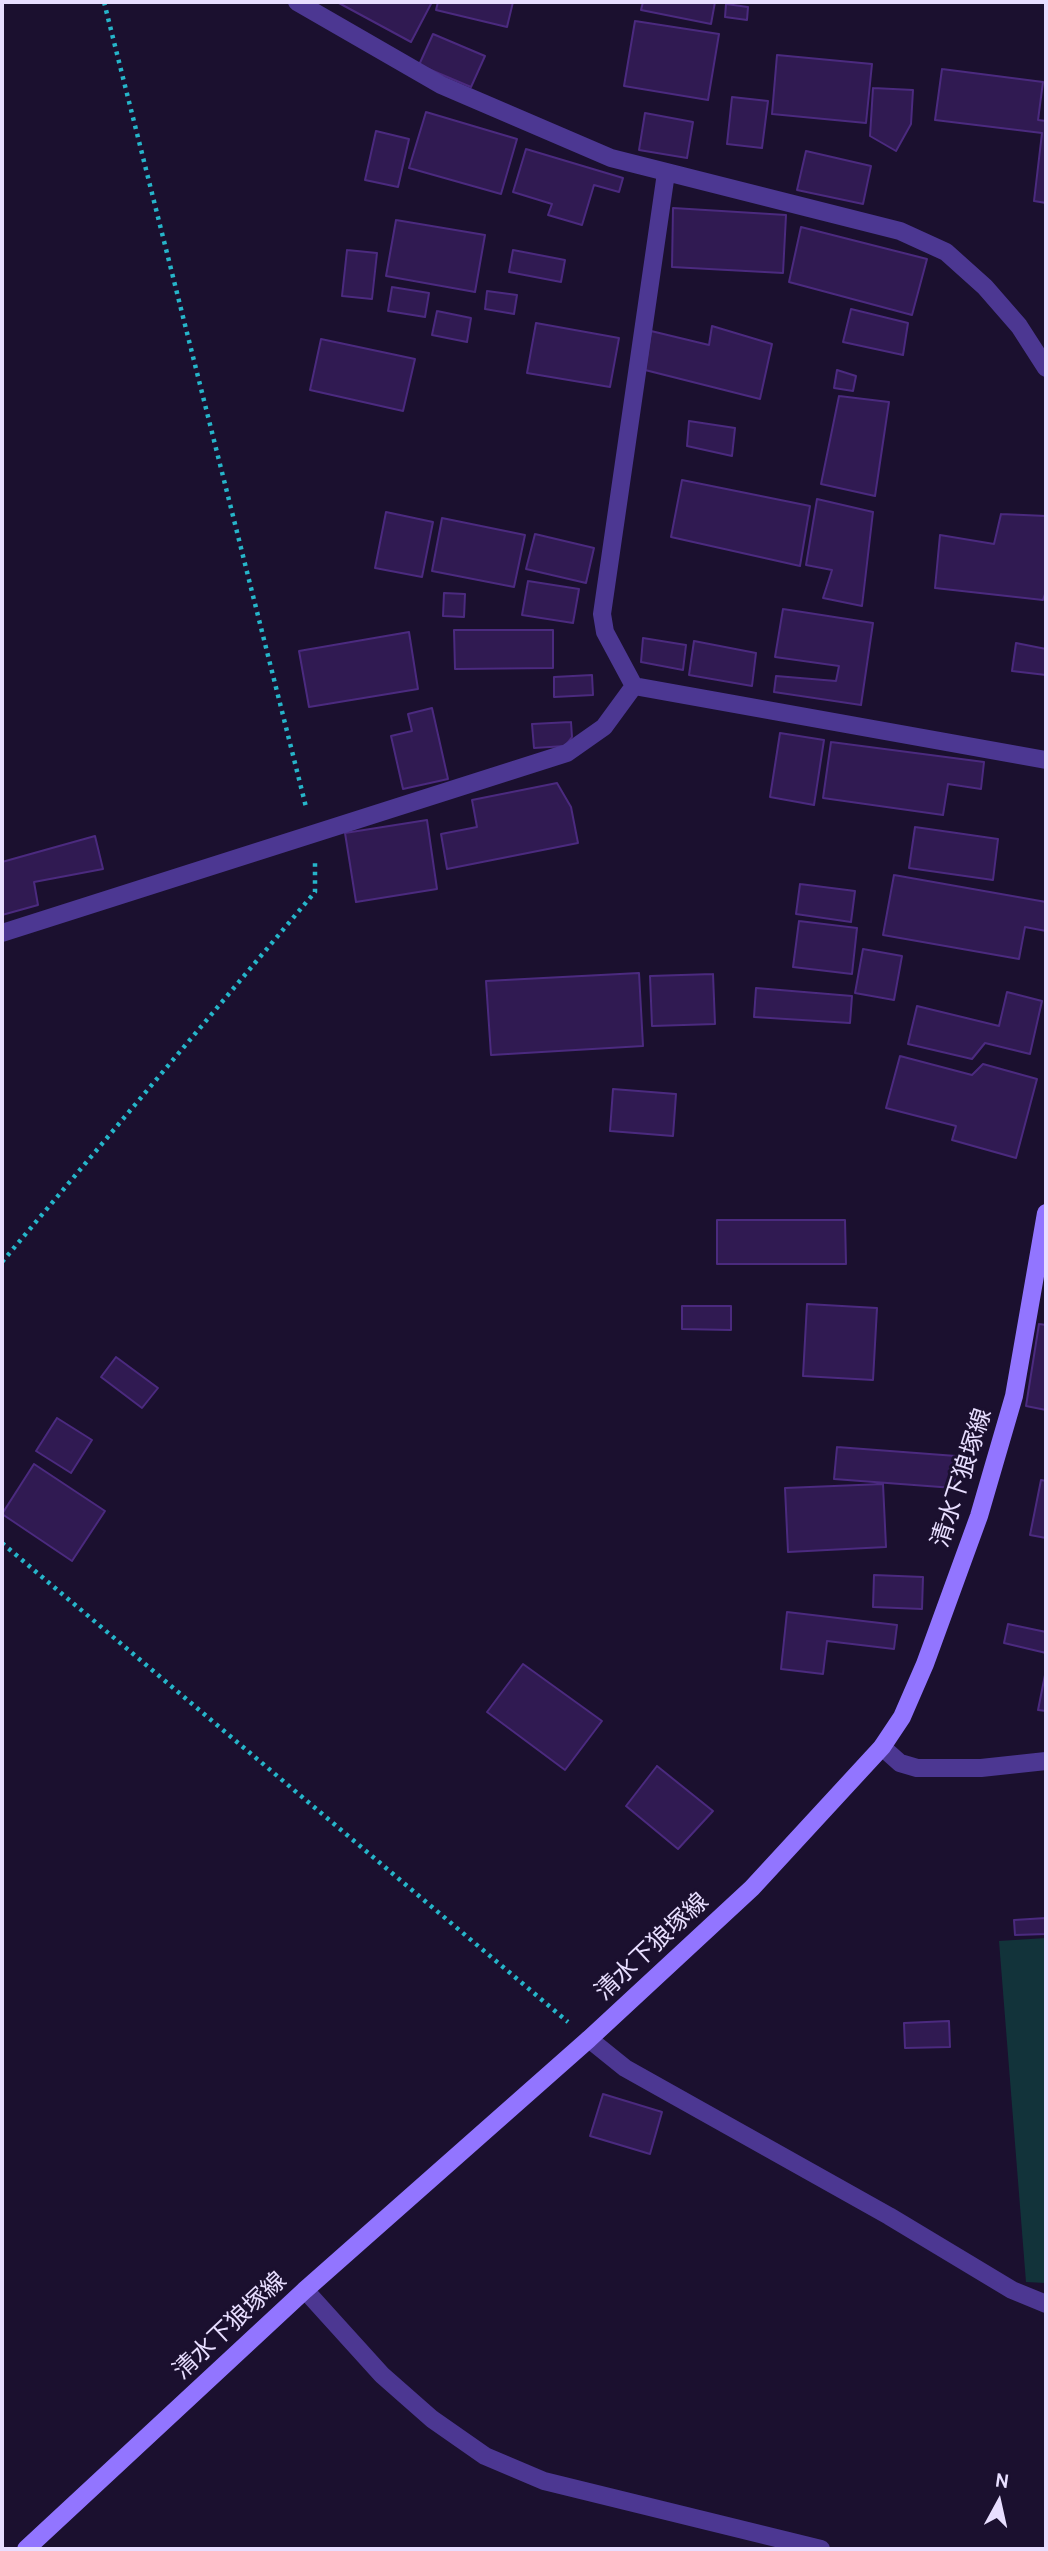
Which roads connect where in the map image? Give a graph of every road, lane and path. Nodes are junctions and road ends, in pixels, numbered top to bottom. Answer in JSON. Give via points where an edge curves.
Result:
{"nodes":[{"id":1,"x":104,"y":2,"type":"edge"},
{"id":2,"x":296,"y":2,"type":"edge"},
{"id":3,"x":666,"y":173,"type":"junction"},
{"id":4,"x":1046,"y":368,"type":"edge"},
{"id":5,"x":634,"y":686,"type":"junction"},
{"id":6,"x":1046,"y":760,"type":"edge"},
{"id":7,"x":313,"y":836,"type":"junction"},
{"id":8,"x":2,"y":933,"type":"edge"},
{"id":9,"x":1046,"y":1213,"type":"edge"},
{"id":10,"x":2,"y":1262,"type":"edge"},
{"id":11,"x":2,"y":1543,"type":"edge"},
{"id":12,"x":882,"y":1748,"type":"junction"},
{"id":13,"x":1046,"y":1761,"type":"edge"},
{"id":14,"x":589,"y":2039,"type":"junction"},
{"id":15,"x":305,"y":2290,"type":"junction"},
{"id":16,"x":1046,"y":2304,"type":"edge"},
{"id":17,"x":26,"y":2549,"type":"edge"},
{"id":18,"x":821,"y":2549,"type":"edge"}],
"edges":[{"from":1,"to":7,"type":"path"},
{"from":2,"to":3,"type":"street","via":[[441,85],[611,158]]},
{"from":3,"to":4,"type":"street","via":[[900,231],[946,252],[994,297]]},
{"from":3,"to":5,"type":"street","via":[[602,614],[605,632]]},
{"from":5,"to":6,"type":"street"},
{"from":5,"to":7,"type":"street","via":[[604,727],[567,753]]},
{"from":7,"to":8,"type":"street"},
{"from":7,"to":10,"type":"path","via":[[315,892]]},
{"from":9,"to":12,"type":"main road","name":"清水下狼塚線","via":[[1014,1396],[979,1516],[925,1664],[902,1717]]},
{"from":11,"to":14,"type":"path"},
{"from":12,"to":13,"type":"street","via":[[900,1763],[917,1768]]},
{"from":12,"to":14,"type":"main road","name":"清水下狼塚線","via":[[752,1888]]},
{"from":14,"to":15,"type":"main road","name":"清水下狼塚線"},
{"from":14,"to":16,"type":"street","via":[[625,2068],[1012,2290]]},
{"from":15,"to":17,"type":"main road","name":"清水下狼塚線"},
{"from":15,"to":18,"type":"street","via":[[383,2375],[432,2419],[485,2456],[544,2481]]}]}
